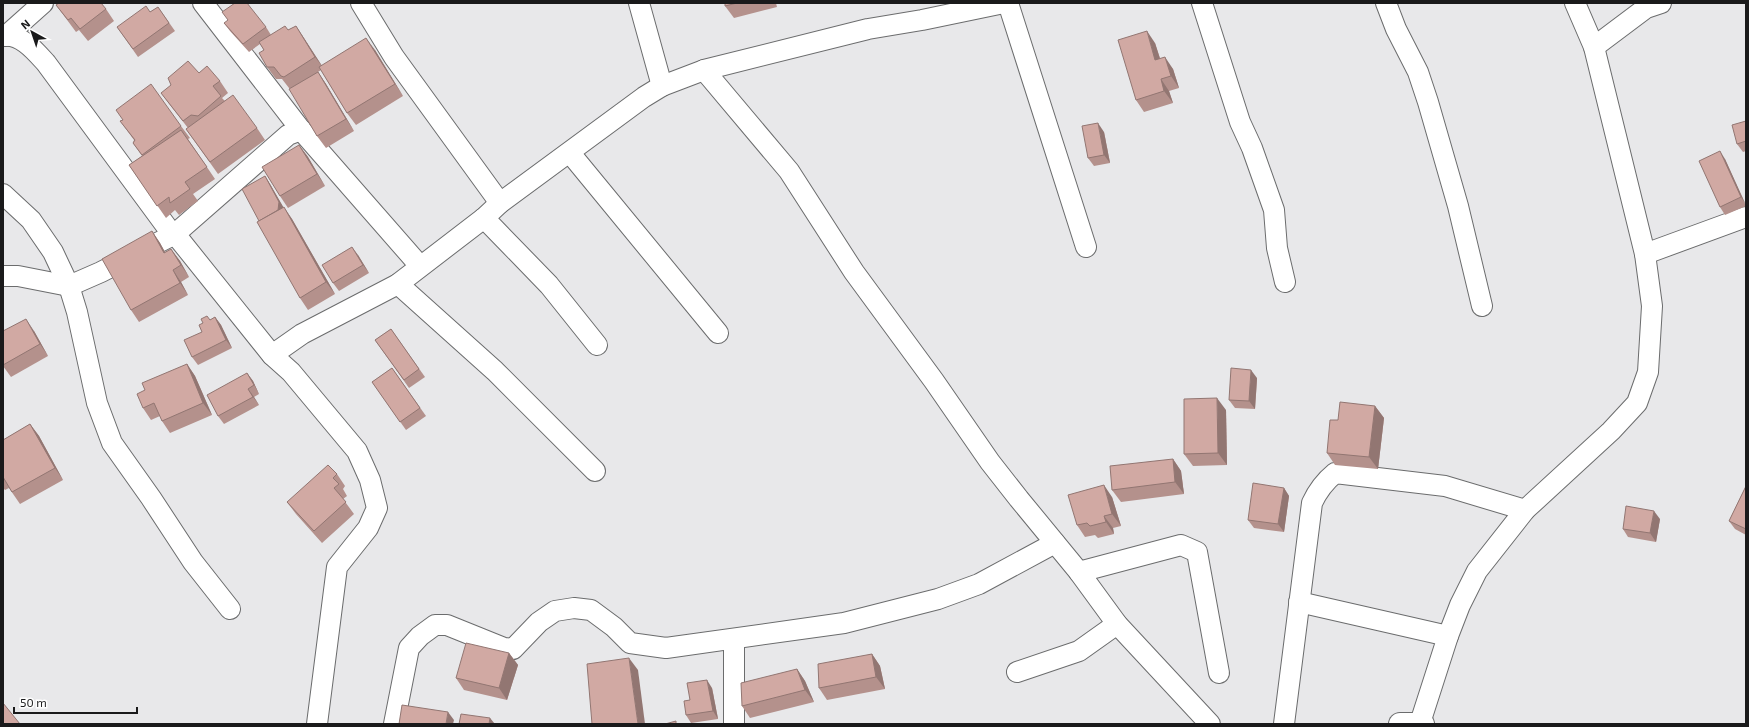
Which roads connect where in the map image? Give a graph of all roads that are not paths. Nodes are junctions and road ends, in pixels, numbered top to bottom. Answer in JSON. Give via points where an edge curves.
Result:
{"nodes":[{"id":1,"x":43,"y":3,"type":"edge"},
{"id":2,"x":361,"y":3,"type":"edge"},
{"id":3,"x":639,"y":3,"type":"edge"},
{"id":4,"x":1004,"y":3,"type":"edge"},
{"id":5,"x":1008,"y":3,"type":"edge"},
{"id":6,"x":1202,"y":3,"type":"edge"},
{"id":7,"x":1386,"y":3,"type":"edge"},
{"id":8,"x":1575,"y":3,"type":"edge"},
{"id":9,"x":1661,"y":3,"type":"edge"},
{"id":10,"x":232,"y":7,"type":"edge"},
{"id":11,"x":209,"y":10,"type":"edge"},
{"id":12,"x":4,"y":36,"type":"edge"},
{"id":13,"x":1594,"y":47,"type":"junction"},
{"id":14,"x":704,"y":70,"type":"junction"},
{"id":15,"x":662,"y":86,"type":"junction"},
{"id":16,"x":301,"y":130,"type":"junction"},
{"id":17,"x":570,"y":153,"type":"junction"},
{"id":18,"x":3,"y":194,"type":"edge"},
{"id":19,"x":500,"y":203,"type":"junction"},
{"id":20,"x":1746,"y":217,"type":"edge"},
{"id":21,"x":484,"y":218,"type":"junction"},
{"id":22,"x":175,"y":234,"type":"junction"},
{"id":23,"x":1086,"y":246,"type":"dead end"},
{"id":24,"x":1645,"y":254,"type":"junction"},
{"id":25,"x":420,"y":266,"type":"junction"},
{"id":26,"x":3,"y":276,"type":"edge"},
{"id":27,"x":1284,"y":282,"type":"dead end"},
{"id":28,"x":398,"y":284,"type":"junction"},
{"id":29,"x":69,"y":286,"type":"junction"},
{"id":30,"x":1482,"y":306,"type":"dead end"},
{"id":31,"x":718,"y":333,"type":"dead end"},
{"id":32,"x":597,"y":345,"type":"dead end"},
{"id":33,"x":272,"y":355,"type":"junction"},
{"id":34,"x":595,"y":471,"type":"dead end"},
{"id":35,"x":1526,"y":510,"type":"junction"},
{"id":36,"x":1055,"y":543,"type":"junction"},
{"id":37,"x":1079,"y":572,"type":"junction"},
{"id":38,"x":1299,"y":602,"type":"junction"},
{"id":39,"x":230,"y":609,"type":"dead end"},
{"id":40,"x":1117,"y":624,"type":"junction"},
{"id":41,"x":1448,"y":636,"type":"junction"},
{"id":42,"x":734,"y":639,"type":"junction"},
{"id":43,"x":1017,"y":672,"type":"dead end"},
{"id":44,"x":1219,"y":673,"type":"dead end"},
{"id":45,"x":317,"y":724,"type":"edge"},
{"id":46,"x":394,"y":724,"type":"edge"},
{"id":47,"x":734,"y":724,"type":"edge"},
{"id":48,"x":1210,"y":724,"type":"edge"},
{"id":49,"x":1284,"y":724,"type":"edge"},
{"id":50,"x":1415,"y":724,"type":"edge"}],
"edges":[{"from":1,"to":12,"type":"street"},
{"from":2,"to":19,"type":"street","via":[[394,57]]},
{"from":3,"to":15,"type":"street"},
{"from":4,"to":14,"type":"street","via":[[868,29]]},
{"from":5,"to":23,"type":"street"},
{"from":6,"to":27,"type":"street","via":[[1240,122],[1274,210],[1277,248]]},
{"from":7,"to":30,"type":"street","via":[[1418,72],[1428,102],[1458,206]]},
{"from":8,"to":13,"type":"street"},
{"from":9,"to":13,"type":"street","via":[[1646,8]]},
{"from":10,"to":11,"type":"street"},
{"from":11,"to":16,"type":"street"},
{"from":12,"to":22,"type":"street","via":[[19,39],[32,47],[46,63],[168,230]]},
{"from":13,"to":24,"type":"street"},
{"from":14,"to":15,"type":"street"},
{"from":14,"to":36,"type":"street","via":[[789,172],[854,272],[990,462]]},
{"from":15,"to":17,"type":"street"},
{"from":16,"to":22,"type":"street","via":[[288,135]]},
{"from":16,"to":25,"type":"street"},
{"from":17,"to":19,"type":"street"},
{"from":17,"to":31,"type":"street"},
{"from":18,"to":29,"type":"street","via":[[31,220],[53,252]]},
{"from":19,"to":21,"type":"street"},
{"from":20,"to":24,"type":"street"},
{"from":21,"to":25,"type":"street"},
{"from":21,"to":32,"type":"street","via":[[549,285]]},
{"from":22,"to":29,"type":"street"},
{"from":22,"to":33,"type":"street"},
{"from":24,"to":35,"type":"street","via":[[1652,306],[1651,337],[1648,372],[1637,403]]},
{"from":25,"to":28,"type":"street"},
{"from":26,"to":29,"type":"street","via":[[18,276]]},
{"from":28,"to":33,"type":"street","via":[[302,334]]},
{"from":28,"to":34,"type":"street","via":[[496,371]]},
{"from":29,"to":39,"type":"street","via":[[97,403],[112,442],[193,562]]},
{"from":33,"to":45,"type":"street","via":[[291,372],[357,451],[370,480],[377,508],[368,528],[337,567]]},
{"from":35,"to":38,"type":"street","via":[[1444,486],[1335,473],[1317,491],[1312,503]]},
{"from":35,"to":41,"type":"street","via":[[1477,571]]},
{"from":36,"to":37,"type":"street"},
{"from":36,"to":42,"type":"street","via":[[979,584],[938,599],[844,623]]},
{"from":37,"to":40,"type":"street"},
{"from":37,"to":44,"type":"street","via":[[1181,545],[1197,552]]},
{"from":38,"to":41,"type":"street"},
{"from":38,"to":49,"type":"street"},
{"from":40,"to":43,"type":"street","via":[[1079,651]]},
{"from":40,"to":48,"type":"street"},
{"from":41,"to":50,"type":"street"},
{"from":42,"to":46,"type":"street","via":[[666,648],[645,646],[630,643],[591,610],[574,608],[555,611],[539,622],[513,649],[504,648],[447,626],[435,625],[409,648]]},
{"from":42,"to":47,"type":"street"}]}
